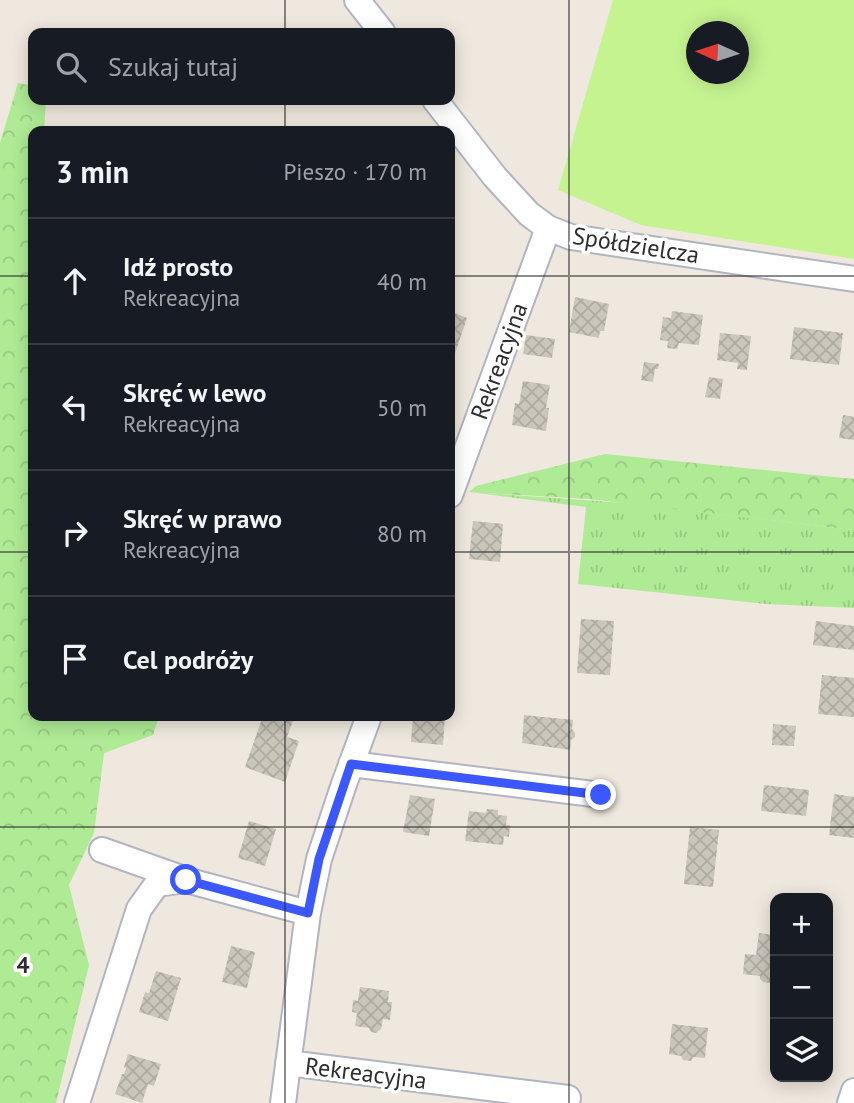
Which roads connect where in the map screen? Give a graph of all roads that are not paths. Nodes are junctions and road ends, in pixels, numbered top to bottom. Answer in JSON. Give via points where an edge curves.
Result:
{"nodes":[{"id":1,"x":357,"y":0,"type":"edge"},
{"id":2,"x":379,"y":28,"type":"edge"},
{"id":3,"x":439,"y":105,"type":"edge"},
{"id":4,"x":548,"y":228,"type":"junction"},
{"id":5,"x":854,"y":279,"type":"edge"},
{"id":6,"x":455,"y":481,"type":"edge"},
{"id":7,"x":367,"y":721,"type":"edge"},
{"id":8,"x":351,"y":764,"type":"junction"},
{"id":9,"x":601,"y":795,"type":"dead end"},
{"id":10,"x":102,"y":850,"type":"dead end"},
{"id":11,"x":186,"y":880,"type":"junction"},
{"id":12,"x":308,"y":913,"type":"junction"},
{"id":13,"x":288,"y":1063,"type":"junction"},
{"id":14,"x":854,"y":1090,"type":"edge"},
{"id":15,"x":568,"y":1098,"type":"dead end"},
{"id":16,"x":78,"y":1103,"type":"edge"},
{"id":17,"x":283,"y":1103,"type":"edge"},
{"id":18,"x":850,"y":1103,"type":"edge"}],
"edges":[{"from":1,"to":2,"type":"street"},
{"from":3,"to":4,"type":"street","name":"Spółdzielcza","via":[[495,177]]},
{"from":4,"to":5,"type":"street","name":"Spółdzielcza","via":[[571,237]]},
{"from":4,"to":6,"type":"street","name":"Rekreacyjna"},
{"from":7,"to":8,"type":"street","name":"Rekreacyjna"},
{"from":8,"to":9,"type":"street"},
{"from":8,"to":12,"type":"street","name":"Rekreacyjna","via":[[319,859]]},
{"from":10,"to":11,"type":"street"},
{"from":11,"to":12,"type":"street"},
{"from":11,"to":16,"type":"street","via":[[157,884],[139,909]]},
{"from":12,"to":13,"type":"street","name":"Rekreacyjna"},
{"from":13,"to":15,"type":"street","name":"Rekreacyjna"},
{"from":13,"to":17,"type":"street","name":"Rekreacyjna"},
{"from":14,"to":18,"type":"street"}]}
